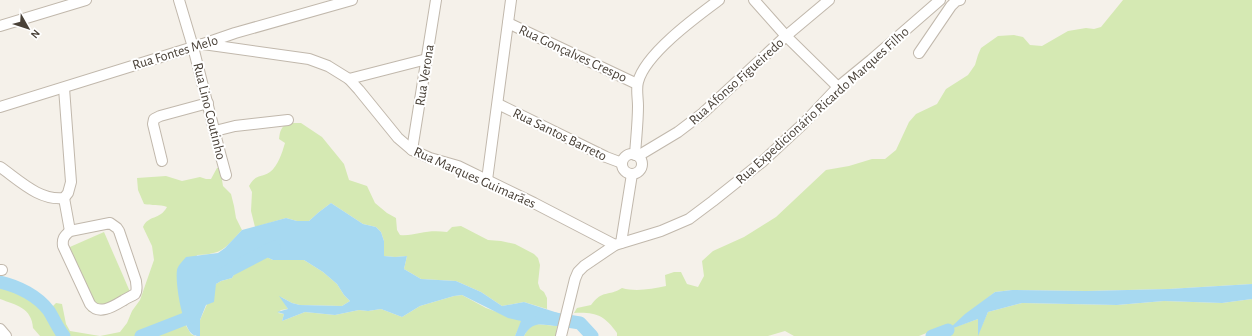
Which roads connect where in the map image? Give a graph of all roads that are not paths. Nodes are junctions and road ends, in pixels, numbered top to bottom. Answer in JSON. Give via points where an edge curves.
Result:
{"nodes":[{"id":1,"x":86,"y":0,"type":"edge"},
{"id":2,"x":179,"y":0,"type":"edge"},
{"id":3,"x":352,"y":0,"type":"edge"},
{"id":4,"x":436,"y":0,"type":"edge"},
{"id":5,"x":511,"y":0,"type":"edge"},
{"id":6,"x":719,"y":0,"type":"edge"},
{"id":7,"x":754,"y":0,"type":"edge"},
{"id":8,"x":829,"y":0,"type":"edge"},
{"id":9,"x":940,"y":0,"type":"edge"},
{"id":10,"x":960,"y":0,"type":"edge"},
{"id":11,"x":508,"y":23,"type":"junction"},
{"id":12,"x":0,"y":26,"type":"edge"},
{"id":13,"x":786,"y":36,"type":"junction"},
{"id":14,"x":198,"y":45,"type":"junction"},
{"id":15,"x":919,"y":52,"type":"dead end"},
{"id":16,"x":427,"y":59,"type":"junction"},
{"id":17,"x":349,"y":79,"type":"junction"},
{"id":18,"x":637,"y":84,"type":"junction"},
{"id":19,"x":64,"y":88,"type":"junction"},
{"id":20,"x":838,"y":88,"type":"junction"},
{"id":21,"x":208,"y":103,"type":"junction"},
{"id":22,"x":498,"y":104,"type":"junction"},
{"id":23,"x":0,"y":107,"type":"edge"},
{"id":24,"x":288,"y":120,"type":"dead end"},
{"id":25,"x":215,"y":130,"type":"junction"},
{"id":26,"x":412,"y":150,"type":"junction"},
{"id":27,"x":636,"y":155,"type":"junction"},
{"id":28,"x":162,"y":161,"type":"dead end"},
{"id":29,"x":622,"y":163,"type":"junction"},
{"id":30,"x":0,"y":167,"type":"edge"},
{"id":31,"x":632,"y":174,"type":"junction"},
{"id":32,"x":226,"y":175,"type":"dead end"},
{"id":33,"x":487,"y":180,"type":"junction"},
{"id":34,"x":64,"y":198,"type":"junction"},
{"id":35,"x":70,"y":231,"type":"junction"},
{"id":36,"x":618,"y":244,"type":"junction"},
{"id":37,"x":0,"y":329,"type":"edge"},
{"id":38,"x":6,"y":336,"type":"edge"},
{"id":39,"x":561,"y":336,"type":"edge"}],
"edges":[{"from":1,"to":12,"type":"street"},
{"from":2,"to":14,"type":"street","name":"Rua Lino Coutinho"},
{"from":3,"to":14,"type":"street","name":"Rua Fontes Melo"},
{"from":4,"to":16,"type":"street","name":"Rua Verona"},
{"from":5,"to":11,"type":"street"},
{"from":6,"to":18,"type":"street","via":[[666,43],[645,68]]},
{"from":7,"to":13,"type":"street"},
{"from":8,"to":13,"type":"street","name":"Rua Afonso Figueiredo"},
{"from":9,"to":20,"type":"street","name":"Rua Expedicionário Ricardo Marques Filho"},
{"from":10,"to":15,"type":"street","via":[[951,6]]},
{"from":11,"to":18,"type":"street","name":"Rua Gonçalves Crespo"},
{"from":11,"to":22,"type":"street"},
{"from":13,"to":20,"type":"street"},
{"from":13,"to":27,"type":"street","name":"Rua Afonso Figueiredo","via":[[703,113],[678,132]]},
{"from":14,"to":17,"type":"street","name":"Rua Marques Guimarães","via":[[309,59],[328,66]]},
{"from":14,"to":19,"type":"street","name":"Rua Fontes Melo"},
{"from":14,"to":21,"type":"street","name":"Rua Lino Coutinho"},
{"from":16,"to":17,"type":"street"},
{"from":16,"to":26,"type":"street","name":"Rua Verona"},
{"from":17,"to":26,"type":"street","name":"Rua Marques Guimarães","via":[[398,138]]},
{"from":18,"to":27,"type":"street"},
{"from":19,"to":23,"type":"street","name":"Rua Fontes Melo"},
{"from":19,"to":34,"type":"street","via":[[71,182],[68,194]]},
{"from":20,"to":36,"type":"street","name":"Rua Expedicionário Ricardo Marques Filho","via":[[762,162],[688,219],[661,231]]},
{"from":21,"to":25,"type":"street","name":"Rua Lino Coutinho"},
{"from":21,"to":28,"type":"street","via":[[160,116],[154,120]]},
{"from":22,"to":29,"type":"street","name":"Rua Santos Barreto"},
{"from":22,"to":33,"type":"street"},
{"from":24,"to":25,"type":"street"},
{"from":25,"to":32,"type":"street","name":"Rua Lino Coutinho"},
{"from":26,"to":33,"type":"street","name":"Rua Marques Guimarães","via":[[458,166]]},
{"from":27,"to":29,"type":"street","via":[[627,156]]},
{"from":27,"to":31,"type":"street","via":[[642,165],[637,173]]},
{"from":29,"to":31,"type":"street","via":[[625,171]]},
{"from":30,"to":34,"type":"street","via":[[44,197]]},
{"from":31,"to":36,"type":"street"},
{"from":33,"to":36,"type":"street","name":"Rua Marques Guimarães"},
{"from":34,"to":35,"type":"street"},
{"from":35,"to":35,"type":"street","via":[[110,223],[117,228],[136,281],[135,294],[111,308],[93,308],[63,246],[63,238]]},
{"from":36,"to":39,"type":"street","via":[[578,272]]},
{"from":37,"to":38,"type":"street"}]}
